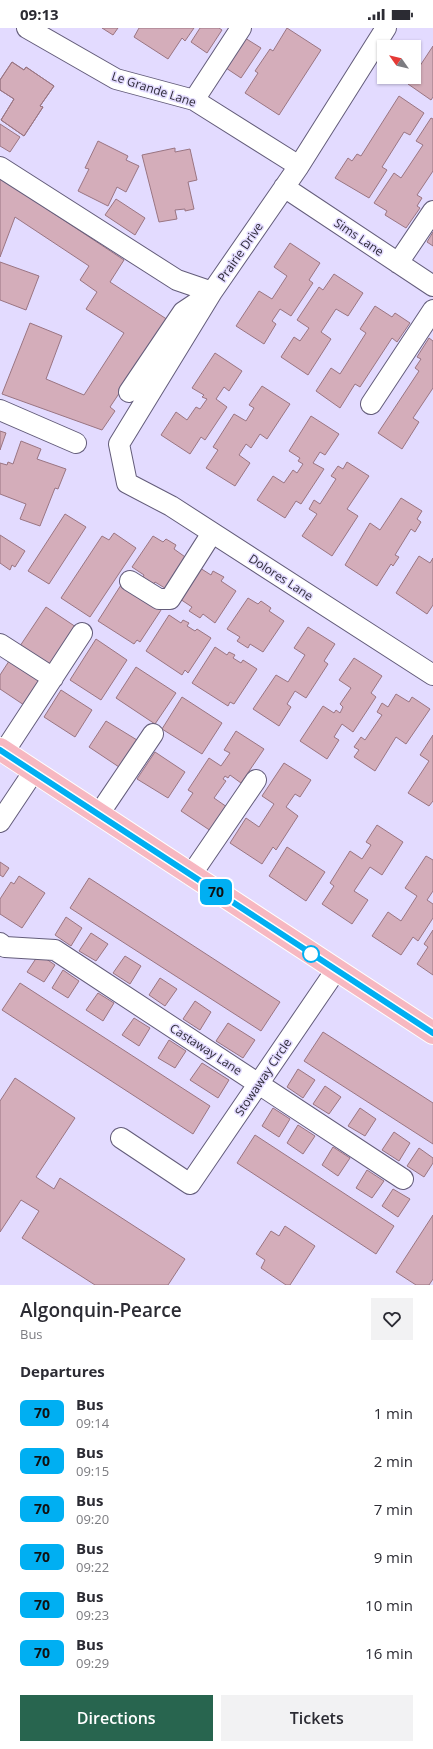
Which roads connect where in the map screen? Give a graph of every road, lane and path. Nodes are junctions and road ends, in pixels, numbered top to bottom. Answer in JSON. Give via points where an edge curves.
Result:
{"nodes":[{"id":1,"x":27,"y":28,"type":"edge"},
{"id":2,"x":241,"y":28,"type":"edge"},
{"id":3,"x":386,"y":28,"type":"edge"},
{"id":4,"x":194,"y":100,"type":"junction"},
{"id":5,"x":299,"y":166,"type":"junction"},
{"id":6,"x":0,"y":168,"type":"edge"},
{"id":7,"x":284,"y":187,"type":"junction"},
{"id":8,"x":433,"y":211,"type":"edge"},
{"id":9,"x":398,"y":264,"type":"junction"},
{"id":10,"x":433,"y":286,"type":"edge"},
{"id":11,"x":212,"y":292,"type":"junction"},
{"id":12,"x":433,"y":310,"type":"edge"},
{"id":13,"x":129,"y":392,"type":"dead end"},
{"id":14,"x":371,"y":404,"type":"dead end"},
{"id":15,"x":0,"y":410,"type":"edge"},
{"id":16,"x":76,"y":443,"type":"dead end"},
{"id":17,"x":127,"y":483,"type":"joint"},
{"id":18,"x":212,"y":533,"type":"junction"},
{"id":19,"x":130,"y":581,"type":"dead end"},
{"id":20,"x":82,"y":633,"type":"dead end"},
{"id":21,"x":0,"y":644,"type":"edge"},
{"id":22,"x":433,"y":675,"type":"edge"},
{"id":23,"x":53,"y":678,"type":"junction"},
{"id":24,"x":153,"y":734,"type":"dead end"},
{"id":25,"x":2,"y":751,"type":"edge"},
{"id":26,"x":34,"y":771,"type":"junction"},
{"id":27,"x":256,"y":780,"type":"dead end"},
{"id":28,"x":99,"y":814,"type":"junction"},
{"id":29,"x":0,"y":822,"type":"edge"},
{"id":30,"x":191,"y":875,"type":"junction"},
{"id":31,"x":0,"y":944,"type":"edge"},
{"id":32,"x":336,"y":970,"type":"junction"},
{"id":33,"x":433,"y":1033,"type":"edge"},
{"id":34,"x":258,"y":1083,"type":"junction"},
{"id":35,"x":121,"y":1138,"type":"dead end"},
{"id":36,"x":403,"y":1179,"type":"dead end"}],
"edges":[{"from":1,"to":4,"type":"street","name":"Le Grande Lane","via":[[116,79]]},
{"from":2,"to":4,"type":"street"},
{"from":3,"to":5,"type":"street","name":"Prairie Drive"},
{"from":4,"to":5,"type":"street","name":"Le Grande Lane"},
{"from":5,"to":7,"type":"street","name":"Prairie Drive"},
{"from":6,"to":11,"type":"street","via":[[177,280]]},
{"from":7,"to":9,"type":"street","name":"Sims Lane"},
{"from":7,"to":11,"type":"street","name":"Prairie Drive"},
{"from":8,"to":9,"type":"street"},
{"from":9,"to":10,"type":"street","name":"Sims Lane"},
{"from":11,"to":13,"type":"street","via":[[183,312]]},
{"from":11,"to":17,"type":"street","name":"Prairie Drive","via":[[119,444]]},
{"from":12,"to":14,"type":"street"},
{"from":15,"to":16,"type":"street"},
{"from":17,"to":18,"type":"street","name":"Dolores Lane","via":[[171,506]]},
{"from":18,"to":19,"type":"street","via":[[170,599],[159,599]]},
{"from":18,"to":22,"type":"street","name":"Dolores Lane"},
{"from":20,"to":23,"type":"street"},
{"from":21,"to":23,"type":"street"},
{"from":23,"to":25,"type":"street"},
{"from":24,"to":28,"type":"street"},
{"from":25,"to":26,"type":"main road"},
{"from":26,"to":28,"type":"main road"},
{"from":26,"to":29,"type":"street"},
{"from":27,"to":30,"type":"street"},
{"from":28,"to":30,"type":"main road"},
{"from":30,"to":32,"type":"main road"},
{"from":31,"to":34,"type":"street","name":"Castaway Lane","via":[[5,947],[55,950]]},
{"from":32,"to":33,"type":"main road"},
{"from":32,"to":34,"type":"street","name":"Stowaway Circle"},
{"from":34,"to":35,"type":"street","name":"Stowaway Circle","via":[[190,1184]]},
{"from":34,"to":36,"type":"street","name":"Castaway Lane"}]}
